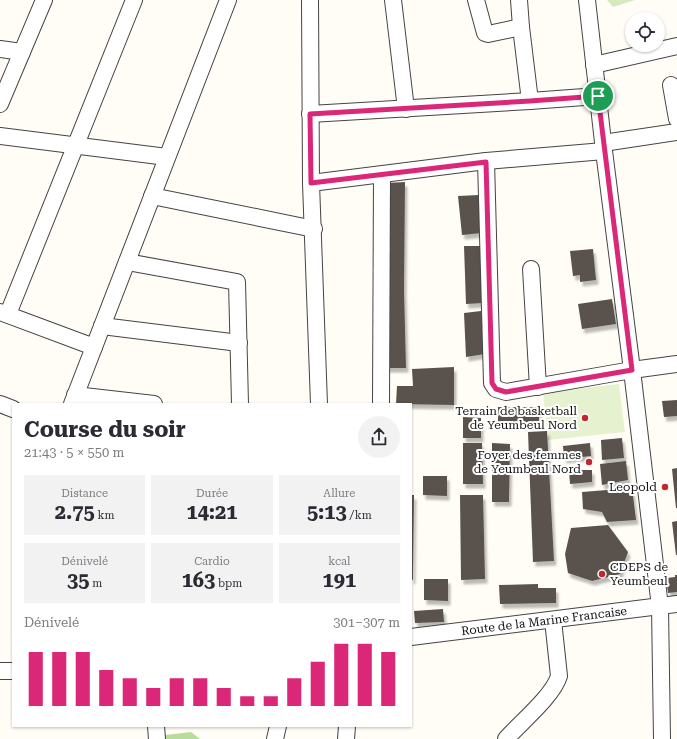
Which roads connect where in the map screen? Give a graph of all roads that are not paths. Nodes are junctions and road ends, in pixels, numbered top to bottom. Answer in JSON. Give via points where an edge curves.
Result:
{"nodes":[{"id":1,"x":44,"y":0,"type":"edge"},
{"id":2,"x":134,"y":0,"type":"edge"},
{"id":3,"x":228,"y":0,"type":"edge"},
{"id":4,"x":310,"y":0,"type":"edge"},
{"id":5,"x":393,"y":0,"type":"edge"},
{"id":6,"x":476,"y":0,"type":"edge"},
{"id":7,"x":519,"y":0,"type":"edge"},
{"id":8,"x":587,"y":0,"type":"edge"},
{"id":9,"x":521,"y":27,"type":"junction"},
{"id":10,"x":677,"y":46,"type":"edge"},
{"id":11,"x":0,"y":49,"type":"edge"},
{"id":12,"x":22,"y":52,"type":"junction"},
{"id":13,"x":594,"y":66,"type":"junction"},
{"id":14,"x":671,"y":85,"type":"dead end"},
{"id":15,"x":598,"y":96,"type":"junction"},
{"id":16,"x":530,"y":101,"type":"junction"},
{"id":17,"x":0,"y":104,"type":"edge"},
{"id":18,"x":406,"y":109,"type":"junction"},
{"id":19,"x":310,"y":114,"type":"junction"},
{"id":20,"x":677,"y":119,"type":"edge"},
{"id":21,"x":677,"y":132,"type":"edge"},
{"id":22,"x":0,"y":136,"type":"edge"},
{"id":23,"x":75,"y":146,"type":"junction"},
{"id":24,"x":604,"y":147,"type":"junction"},
{"id":25,"x":167,"y":157,"type":"junction"},
{"id":26,"x":486,"y":162,"type":"junction"},
{"id":27,"x":382,"y":175,"type":"junction"},
{"id":28,"x":311,"y":183,"type":"junction"},
{"id":29,"x":152,"y":196,"type":"junction"},
{"id":30,"x":314,"y":229,"type":"junction"},
{"id":31,"x":127,"y":262,"type":"junction"},
{"id":32,"x":531,"y":269,"type":"dead end"},
{"id":33,"x":4,"y":313,"type":"edge"},
{"id":34,"x":102,"y":326,"type":"junction"},
{"id":35,"x":239,"y":343,"type":"junction"},
{"id":36,"x":94,"y":347,"type":"junction"},
{"id":37,"x":677,"y":364,"type":"edge"},
{"id":38,"x":632,"y":370,"type":"junction"},
{"id":39,"x":538,"y":387,"type":"junction"},
{"id":40,"x":74,"y":399,"type":"edge"},
{"id":41,"x":138,"y":403,"type":"edge"},
{"id":42,"x":240,"y":403,"type":"edge"},
{"id":43,"x":319,"y":403,"type":"edge"},
{"id":44,"x":381,"y":403,"type":"edge"},
{"id":45,"x":0,"y":404,"type":"edge"},
{"id":46,"x":12,"y":409,"type":"edge"},
{"id":47,"x":677,"y":604,"type":"edge"},
{"id":48,"x":660,"y":607,"type":"junction"},
{"id":49,"x":553,"y":620,"type":"junction"},
{"id":50,"x":412,"y":637,"type":"edge"},
{"id":51,"x":0,"y":671,"type":"edge"},
{"id":52,"x":12,"y":671,"type":"edge"},
{"id":53,"x":156,"y":727,"type":"edge"},
{"id":54,"x":278,"y":727,"type":"edge"},
{"id":55,"x":347,"y":727,"type":"edge"},
{"id":56,"x":511,"y":737,"type":"edge"},
{"id":57,"x":158,"y":739,"type":"edge"},
{"id":58,"x":275,"y":739,"type":"edge"},
{"id":59,"x":346,"y":739,"type":"edge"},
{"id":60,"x":662,"y":739,"type":"edge"}],
"edges":[{"from":1,"to":12,"type":"street"},
{"from":2,"to":23,"type":"street"},
{"from":3,"to":25,"type":"street"},
{"from":4,"to":19,"type":"street"},
{"from":5,"to":18,"type":"street"},
{"from":6,"to":9,"type":"street","via":[[485,33]]},
{"from":7,"to":9,"type":"street"},
{"from":8,"to":13,"type":"street"},
{"from":9,"to":16,"type":"street"},
{"from":10,"to":13,"type":"street"},
{"from":11,"to":12,"type":"street"},
{"from":12,"to":17,"type":"street"},
{"from":13,"to":15,"type":"street"},
{"from":14,"to":20,"type":"street"},
{"from":15,"to":16,"type":"street"},
{"from":15,"to":24,"type":"street"},
{"from":16,"to":18,"type":"street"},
{"from":18,"to":19,"type":"street"},
{"from":19,"to":28,"type":"street"},
{"from":21,"to":24,"type":"street"},
{"from":22,"to":23,"type":"street"},
{"from":23,"to":25,"type":"street"},
{"from":23,"to":33,"type":"street"},
{"from":24,"to":26,"type":"street"},
{"from":24,"to":38,"type":"street"},
{"from":25,"to":29,"type":"street"},
{"from":26,"to":27,"type":"street"},
{"from":26,"to":39,"type":"street","via":[[492,383],[496,389],[506,392]]},
{"from":27,"to":28,"type":"street"},
{"from":27,"to":44,"type":"street"},
{"from":28,"to":30,"type":"street"},
{"from":29,"to":30,"type":"street"},
{"from":29,"to":31,"type":"street"},
{"from":30,"to":43,"type":"street"},
{"from":31,"to":34,"type":"street"},
{"from":31,"to":35,"type":"street","via":[[237,282]]},
{"from":32,"to":39,"type":"street"},
{"from":33,"to":36,"type":"street"},
{"from":34,"to":35,"type":"street"},
{"from":34,"to":36,"type":"street"},
{"from":35,"to":42,"type":"street"},
{"from":36,"to":40,"type":"street"},
{"from":37,"to":38,"type":"street"},
{"from":38,"to":39,"type":"street"},
{"from":38,"to":48,"type":"street"},
{"from":40,"to":41,"type":"street"},
{"from":45,"to":46,"type":"street"},
{"from":47,"to":48,"type":"street","name":"Route de la Marine Francaise"},
{"from":48,"to":49,"type":"street","name":"Route de la Marine Francaise"},
{"from":48,"to":60,"type":"street"},
{"from":49,"to":50,"type":"street","name":"Route de la Marine Francaise"},
{"from":49,"to":56,"type":"street","via":[[559,676],[550,693]]},
{"from":51,"to":52,"type":"street"},
{"from":53,"to":57,"type":"street"},
{"from":54,"to":58,"type":"street"},
{"from":55,"to":59,"type":"street"}]}
